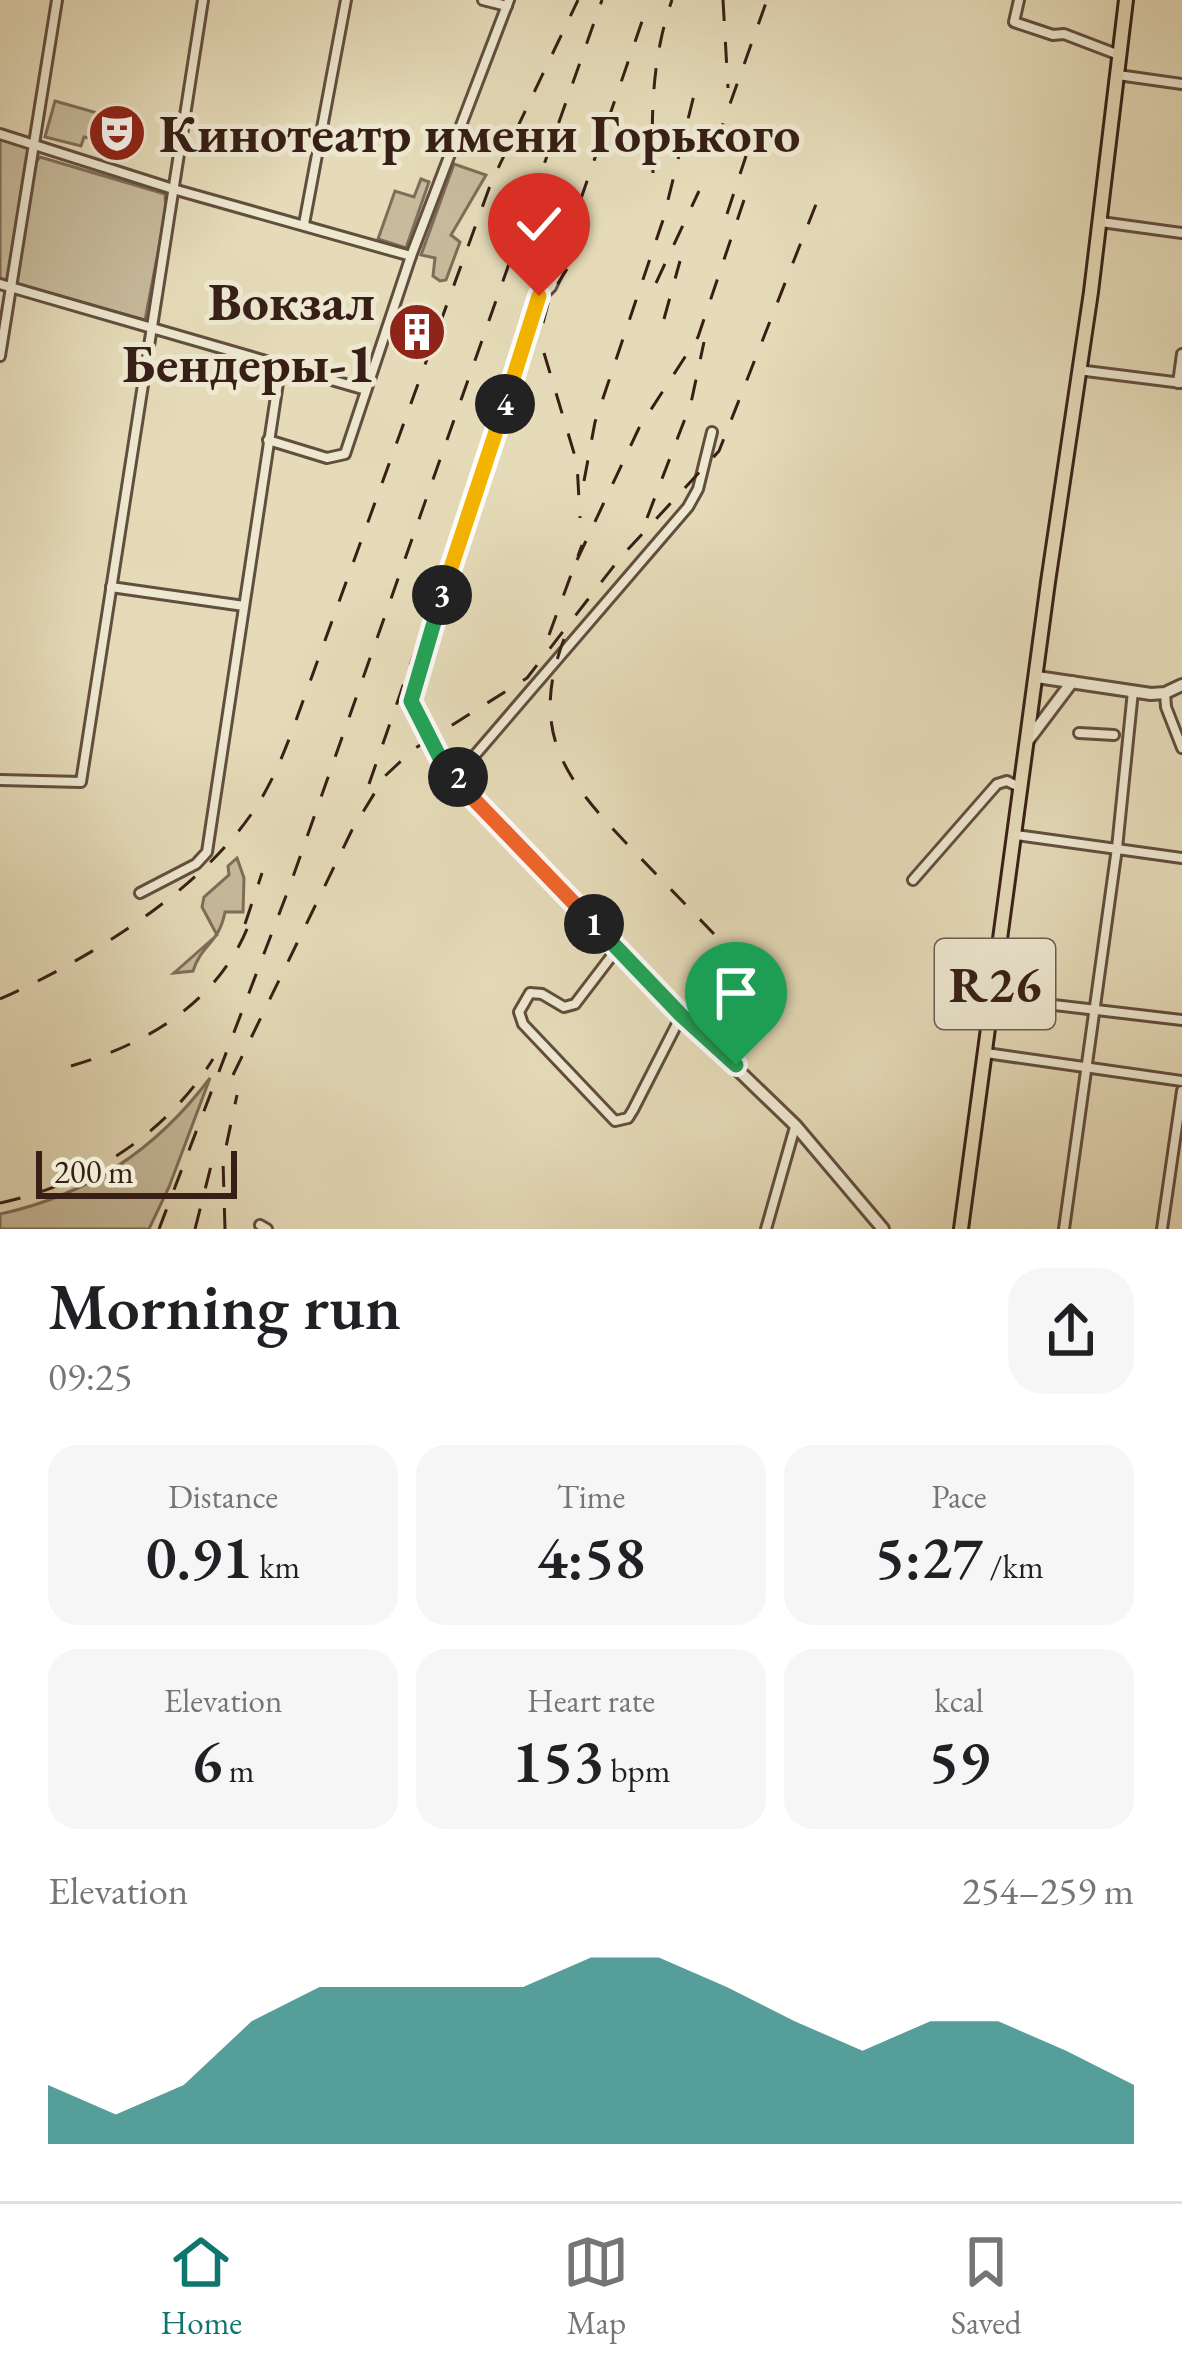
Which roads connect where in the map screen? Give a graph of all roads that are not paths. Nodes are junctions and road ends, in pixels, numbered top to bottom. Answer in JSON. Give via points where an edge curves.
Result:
{"nodes":[{"id":1,"x":57,"y":0,"type":"edge"},
{"id":2,"x":202,"y":0,"type":"edge"},
{"id":3,"x":346,"y":0,"type":"edge"},
{"id":4,"x":483,"y":0,"type":"edge"},
{"id":5,"x":1019,"y":0,"type":"edge"},
{"id":6,"x":1126,"y":0,"type":"edge"},
{"id":7,"x":508,"y":3,"type":"edge"},
{"id":8,"x":1119,"y":55,"type":"junction"},
{"id":9,"x":1117,"y":74,"type":"junction"},
{"id":10,"x":1182,"y":84,"type":"edge"},
{"id":11,"x":0,"y":134,"type":"edge"},
{"id":12,"x":34,"y":144,"type":"junction"},
{"id":13,"x":173,"y":189,"type":"junction"},
{"id":14,"x":1099,"y":222,"type":"junction"},
{"id":15,"x":304,"y":224,"type":"junction"},
{"id":16,"x":1182,"y":233,"type":"edge"},
{"id":17,"x":411,"y":256,"type":"junction"},
{"id":18,"x":560,"y":268,"type":"dead end"},
{"id":19,"x":0,"y":284,"type":"edge"},
{"id":20,"x":12,"y":288,"type":"junction"},
{"id":21,"x":149,"y":328,"type":"junction"},
{"id":22,"x":1182,"y":354,"type":"edge"},
{"id":23,"x":0,"y":356,"type":"edge"},
{"id":24,"x":280,"y":363,"type":"junction"},
{"id":25,"x":1078,"y":370,"type":"junction"},
{"id":26,"x":1180,"y":383,"type":"edge"},
{"id":27,"x":366,"y":390,"type":"junction"},
{"id":28,"x":712,"y":432,"type":"dead end"},
{"id":29,"x":268,"y":440,"type":"junction"},
{"id":30,"x":111,"y":587,"type":"junction"},
{"id":31,"x":244,"y":606,"type":"junction"},
{"id":32,"x":1037,"y":677,"type":"junction"},
{"id":33,"x":1072,"y":682,"type":"junction"},
{"id":34,"x":1182,"y":685,"type":"edge"},
{"id":35,"x":1133,"y":692,"type":"junction"},
{"id":36,"x":1165,"y":693,"type":"junction"},
{"id":37,"x":1078,"y":733,"type":"dead end"},
{"id":38,"x":1114,"y":735,"type":"dead end"},
{"id":39,"x":1029,"y":739,"type":"junction"},
{"id":40,"x":1182,"y":748,"type":"edge"},
{"id":41,"x":457,"y":776,"type":"junction"},
{"id":42,"x":0,"y":780,"type":"edge"},
{"id":43,"x":1022,"y":789,"type":"junction"},
{"id":44,"x":1016,"y":835,"type":"junction"},
{"id":45,"x":1117,"y":848,"type":"junction"},
{"id":46,"x":1182,"y":858,"type":"edge"},
{"id":47,"x":913,"y":880,"type":"dead end"},
{"id":48,"x":140,"y":892,"type":"dead end"},
{"id":49,"x":617,"y":948,"type":"junction"},
{"id":50,"x":994,"y":998,"type":"junction"},
{"id":51,"x":1095,"y":1010,"type":"junction"},
{"id":52,"x":681,"y":1015,"type":"junction"},
{"id":53,"x":1182,"y":1020,"type":"edge"},
{"id":54,"x":986,"y":1052,"type":"junction"},
{"id":55,"x":1085,"y":1067,"type":"junction"},
{"id":56,"x":1182,"y":1081,"type":"edge"},
{"id":57,"x":1182,"y":1091,"type":"edge"},
{"id":58,"x":795,"y":1125,"type":"junction"},
{"id":59,"x":766,"y":1229,"type":"edge"},
{"id":60,"x":883,"y":1229,"type":"edge"},
{"id":61,"x":963,"y":1229,"type":"edge"},
{"id":62,"x":1064,"y":1229,"type":"edge"},
{"id":63,"x":1162,"y":1229,"type":"edge"}],
"edges":[{"from":1,"to":12,"type":"street"},
{"from":2,"to":13,"type":"street"},
{"from":3,"to":15,"type":"street"},
{"from":4,"to":7,"type":"street"},
{"from":5,"to":8,"type":"street","via":[[1014,22]]},
{"from":6,"to":8,"type":"main road","number":"R26"},
{"from":7,"to":17,"type":"street"},
{"from":8,"to":9,"type":"main road","number":"R26"},
{"from":9,"to":10,"type":"street"},
{"from":9,"to":14,"type":"main road","number":"R26"},
{"from":11,"to":12,"type":"street"},
{"from":12,"to":13,"type":"street"},
{"from":12,"to":20,"type":"street"},
{"from":13,"to":15,"type":"street"},
{"from":13,"to":21,"type":"street"},
{"from":14,"to":16,"type":"street"},
{"from":14,"to":25,"type":"main road","number":"R26"},
{"from":15,"to":17,"type":"street"},
{"from":17,"to":27,"type":"street"},
{"from":18,"to":41,"type":"street","via":[[536,302],[411,693],[440,758]]},
{"from":19,"to":20,"type":"street"},
{"from":20,"to":21,"type":"street"},
{"from":20,"to":23,"type":"street"},
{"from":21,"to":24,"type":"street"},
{"from":21,"to":30,"type":"street"},
{"from":22,"to":26,"type":"street"},
{"from":24,"to":27,"type":"street"},
{"from":24,"to":29,"type":"street"},
{"from":25,"to":26,"type":"street"},
{"from":25,"to":32,"type":"main road","number":"R26"},
{"from":27,"to":29,"type":"street","via":[[341,457]]},
{"from":28,"to":41,"type":"street","via":[[688,507]]},
{"from":29,"to":31,"type":"street"},
{"from":30,"to":31,"type":"street"},
{"from":30,"to":42,"type":"street","via":[[81,782]]},
{"from":31,"to":48,"type":"street","via":[[206,852]]},
{"from":32,"to":33,"type":"street"},
{"from":32,"to":39,"type":"main road","number":"R26"},
{"from":33,"to":35,"type":"street"},
{"from":33,"to":39,"type":"street"},
{"from":34,"to":36,"type":"street"},
{"from":35,"to":36,"type":"street"},
{"from":35,"to":45,"type":"street"},
{"from":36,"to":40,"type":"street"},
{"from":37,"to":38,"type":"street"},
{"from":39,"to":43,"type":"main road","number":"R26"},
{"from":41,"to":49,"type":"street"},
{"from":43,"to":44,"type":"main road","number":"R26"},
{"from":43,"to":47,"type":"street","via":[[997,784]]},
{"from":44,"to":45,"type":"street"},
{"from":44,"to":50,"type":"main road","number":"R26"},
{"from":45,"to":46,"type":"street"},
{"from":45,"to":51,"type":"street"},
{"from":49,"to":52,"type":"street"},
{"from":49,"to":52,"type":"street","via":[[570,1007],[530,993],[520,1006],[524,1024],[615,1121],[633,1110]]},
{"from":50,"to":51,"type":"street"},
{"from":50,"to":54,"type":"main road","number":"R26"},
{"from":51,"to":53,"type":"street"},
{"from":51,"to":55,"type":"street"},
{"from":52,"to":58,"type":"street"},
{"from":54,"to":55,"type":"street"},
{"from":54,"to":61,"type":"main road","number":"R26"},
{"from":55,"to":56,"type":"street"},
{"from":55,"to":62,"type":"street"},
{"from":57,"to":63,"type":"street"},
{"from":58,"to":59,"type":"street"},
{"from":58,"to":60,"type":"street"}]}
